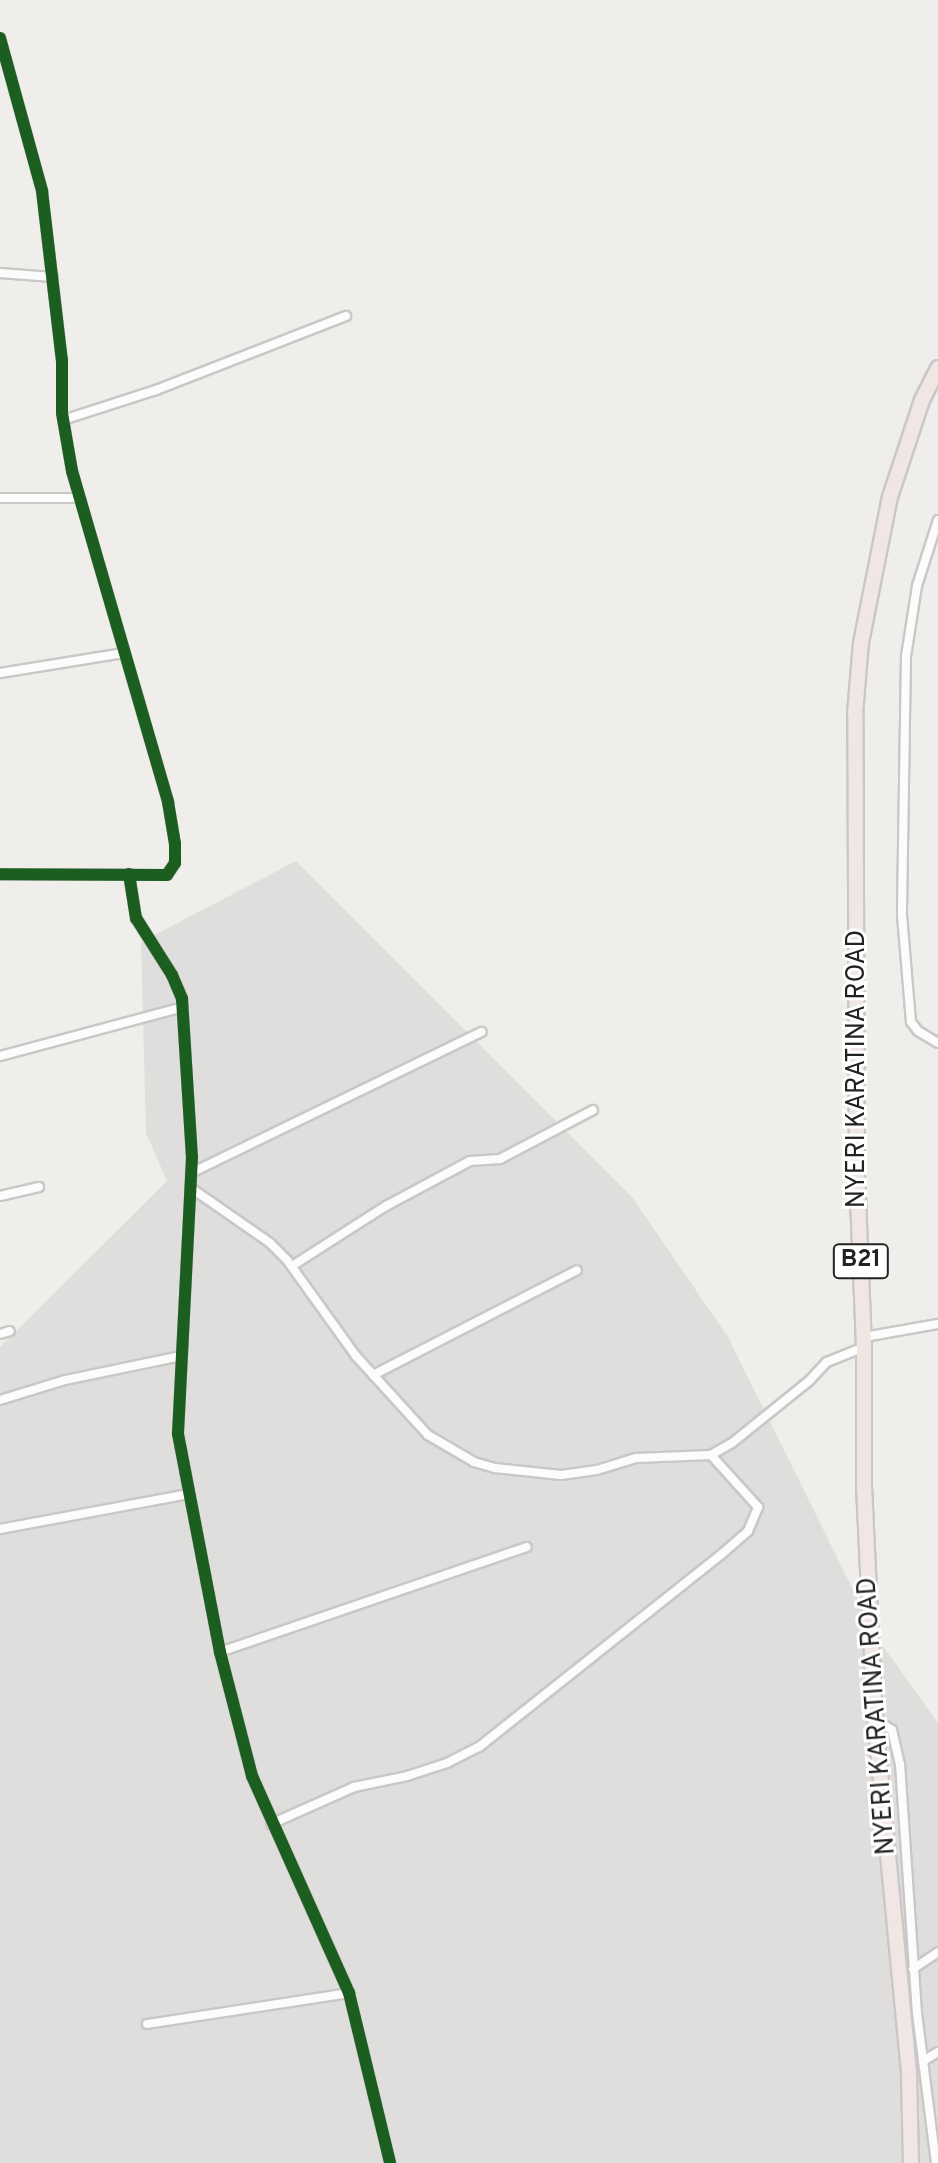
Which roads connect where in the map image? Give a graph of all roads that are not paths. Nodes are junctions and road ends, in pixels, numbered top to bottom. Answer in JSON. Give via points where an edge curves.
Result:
{"nodes":[{"id":1,"x":0,"y":38,"type":"edge"},
{"id":2,"x":0,"y":273,"type":"edge"},
{"id":3,"x":53,"y":277,"type":"junction"},
{"id":4,"x":346,"y":316,"type":"dead end"},
{"id":5,"x":938,"y":368,"type":"edge"},
{"id":6,"x":63,"y":420,"type":"junction"},
{"id":7,"x":0,"y":498,"type":"edge"},
{"id":8,"x":79,"y":498,"type":"junction"},
{"id":9,"x":938,"y":520,"type":"edge"},
{"id":10,"x":124,"y":653,"type":"junction"},
{"id":11,"x":0,"y":673,"type":"edge"},
{"id":12,"x":0,"y":874,"type":"edge"},
{"id":13,"x":129,"y":874,"type":"junction"},
{"id":14,"x":183,"y":1007,"type":"junction"},
{"id":15,"x":482,"y":1032,"type":"dead end"},
{"id":16,"x":938,"y":1043,"type":"edge"},
{"id":17,"x":0,"y":1056,"type":"edge"},
{"id":18,"x":593,"y":1110,"type":"dead end"},
{"id":19,"x":191,"y":1173,"type":"junction"},
{"id":20,"x":39,"y":1187,"type":"dead end"},
{"id":21,"x":191,"y":1188,"type":"junction"},
{"id":22,"x":0,"y":1196,"type":"edge"},
{"id":23,"x":292,"y":1266,"type":"junction"},
{"id":24,"x":577,"y":1270,"type":"dead end"},
{"id":25,"x":938,"y":1324,"type":"edge"},
{"id":26,"x":10,"y":1331,"type":"dead end"},
{"id":27,"x":0,"y":1334,"type":"edge"},
{"id":28,"x":864,"y":1342,"type":"junction"},
{"id":29,"x":181,"y":1356,"type":"junction"},
{"id":30,"x":373,"y":1375,"type":"junction"},
{"id":31,"x":0,"y":1400,"type":"edge"},
{"id":32,"x":711,"y":1455,"type":"junction"},
{"id":33,"x":189,"y":1494,"type":"junction"},
{"id":34,"x":0,"y":1529,"type":"edge"},
{"id":35,"x":526,"y":1547,"type":"dead end"},
{"id":36,"x":220,"y":1652,"type":"junction"},
{"id":37,"x":875,"y":1719,"type":"junction"},
{"id":38,"x":271,"y":1824,"type":"junction"},
{"id":39,"x":938,"y":1952,"type":"edge"},
{"id":40,"x":913,"y":1969,"type":"junction"},
{"id":41,"x":349,"y":1993,"type":"junction"},
{"id":42,"x":147,"y":2024,"type":"dead end"},
{"id":43,"x":938,"y":2052,"type":"edge"},
{"id":44,"x":923,"y":2061,"type":"junction"},
{"id":45,"x":390,"y":2163,"type":"edge"},
{"id":46,"x":911,"y":2163,"type":"edge"},
{"id":47,"x":936,"y":2163,"type":"edge"}],
"edges":[{"from":1,"to":3,"type":"street","via":[[42,191]]},
{"from":2,"to":3,"type":"street"},
{"from":3,"to":6,"type":"street"},
{"from":4,"to":6,"type":"street"},
{"from":5,"to":28,"type":"highway","name":"NYERI KARATINA ROAD","number":"B21","via":[[890,497],[861,643],[855,714],[857,1176]]},
{"from":6,"to":8,"type":"street"},
{"from":7,"to":8,"type":"street"},
{"from":8,"to":10,"type":"street"},
{"from":9,"to":16,"type":"street","via":[[917,586],[906,656],[902,915],[911,1022]]},
{"from":10,"to":11,"type":"street"},
{"from":10,"to":13,"type":"street","via":[[168,802],[175,844],[175,863],[167,875]]},
{"from":12,"to":13,"type":"street"},
{"from":13,"to":14,"type":"street","via":[[136,918],[178,986]]},
{"from":14,"to":17,"type":"street"},
{"from":14,"to":19,"type":"street"},
{"from":15,"to":19,"type":"street"},
{"from":18,"to":23,"type":"street","via":[[500,1159],[470,1161]]},
{"from":19,"to":21,"type":"street"},
{"from":20,"to":22,"type":"street"},
{"from":21,"to":23,"type":"street","via":[[270,1243]]},
{"from":21,"to":29,"type":"street"},
{"from":23,"to":30,"type":"street"},
{"from":24,"to":30,"type":"street"},
{"from":25,"to":28,"type":"street"},
{"from":26,"to":27,"type":"street"},
{"from":28,"to":32,"type":"street","via":[[827,1362]]},
{"from":28,"to":37,"type":"highway","name":"NYERI KARATINA ROAD","number":"B21","via":[[864,1489]]},
{"from":29,"to":31,"type":"street","via":[[65,1380]]},
{"from":29,"to":33,"type":"street","via":[[178,1434]]},
{"from":30,"to":32,"type":"street","via":[[428,1435],[495,1468],[561,1475],[636,1458]]},
{"from":32,"to":38,"type":"street","via":[[758,1507],[748,1531],[723,1553],[479,1747],[420,1772],[354,1787]]},
{"from":33,"to":34,"type":"street"},
{"from":33,"to":36,"type":"street"},
{"from":35,"to":36,"type":"street"},
{"from":36,"to":38,"type":"street","via":[[252,1776]]},
{"from":37,"to":40,"type":"street","via":[[897,1739]]},
{"from":37,"to":46,"type":"highway","name":"NYERI KARATINA ROAD","number":"B21","via":[[909,2072]]},
{"from":38,"to":41,"type":"street"},
{"from":39,"to":40,"type":"street"},
{"from":40,"to":44,"type":"street"},
{"from":41,"to":42,"type":"street"},
{"from":41,"to":45,"type":"street"},
{"from":43,"to":44,"type":"street"},
{"from":44,"to":47,"type":"street"}]}
